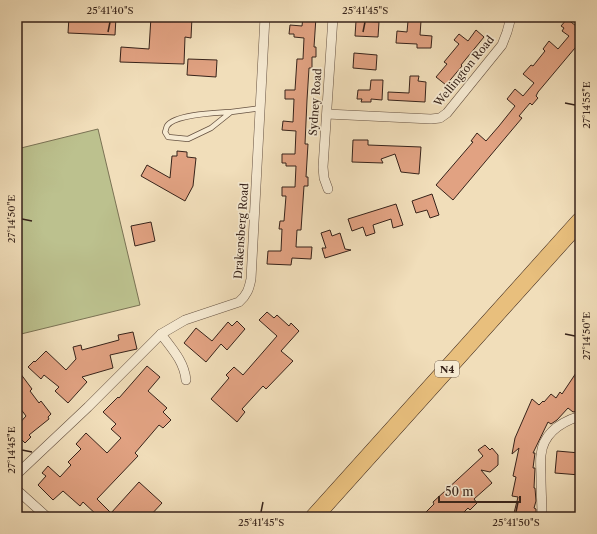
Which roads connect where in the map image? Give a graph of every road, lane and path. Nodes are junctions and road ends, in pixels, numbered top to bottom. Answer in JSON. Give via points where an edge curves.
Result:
{"nodes":[{"id":1,"x":265,"y":17,"type":"edge"},
{"id":2,"x":333,"y":17,"type":"edge"},
{"id":3,"x":510,"y":20,"type":"dead end"},
{"id":4,"x":260,"y":108,"type":"junction"},
{"id":5,"x":231,"y":112,"type":"junction"},
{"id":6,"x":327,"y":114,"type":"junction"},
{"id":7,"x":328,"y":189,"type":"dead end"},
{"id":8,"x":580,"y":221,"type":"edge"},
{"id":9,"x":161,"y":334,"type":"junction"},
{"id":10,"x":186,"y":380,"type":"dead end"},
{"id":11,"x":580,"y":416,"type":"edge"},
{"id":12,"x":17,"y":473,"type":"edge"},
{"id":13,"x":17,"y":490,"type":"edge"},
{"id":14,"x":47,"y":517,"type":"edge"},
{"id":15,"x":314,"y":517,"type":"edge"},
{"id":16,"x":542,"y":517,"type":"edge"}],
"edges":[{"from":1,"to":4,"type":"street","name":"Drakensberg Road"},
{"from":2,"to":6,"type":"street","name":"Sydney Road"},
{"from":3,"to":6,"type":"street","name":"Wellington Road","via":[[502,45],[447,113],[440,118]]},
{"from":4,"to":5,"type":"lane"},
{"from":4,"to":9,"type":"street","name":"Drakensberg Road","via":[[249,290],[239,302],[185,320]]},
{"from":5,"to":5,"type":"lane","via":[[202,114],[174,121],[166,132],[168,137],[188,139],[211,128]]},
{"from":6,"to":7,"type":"street","name":"Sydney Road","via":[[323,167]]},
{"from":8,"to":15,"type":"highway","number":"N4"},
{"from":9,"to":10,"type":"street","via":[[185,369]]},
{"from":9,"to":12,"type":"street","name":"Drakensberg Road","via":[[88,408]]},
{"from":11,"to":16,"type":"street","via":[[558,426],[546,439],[540,461]]},
{"from":13,"to":14,"type":"street"}]}
